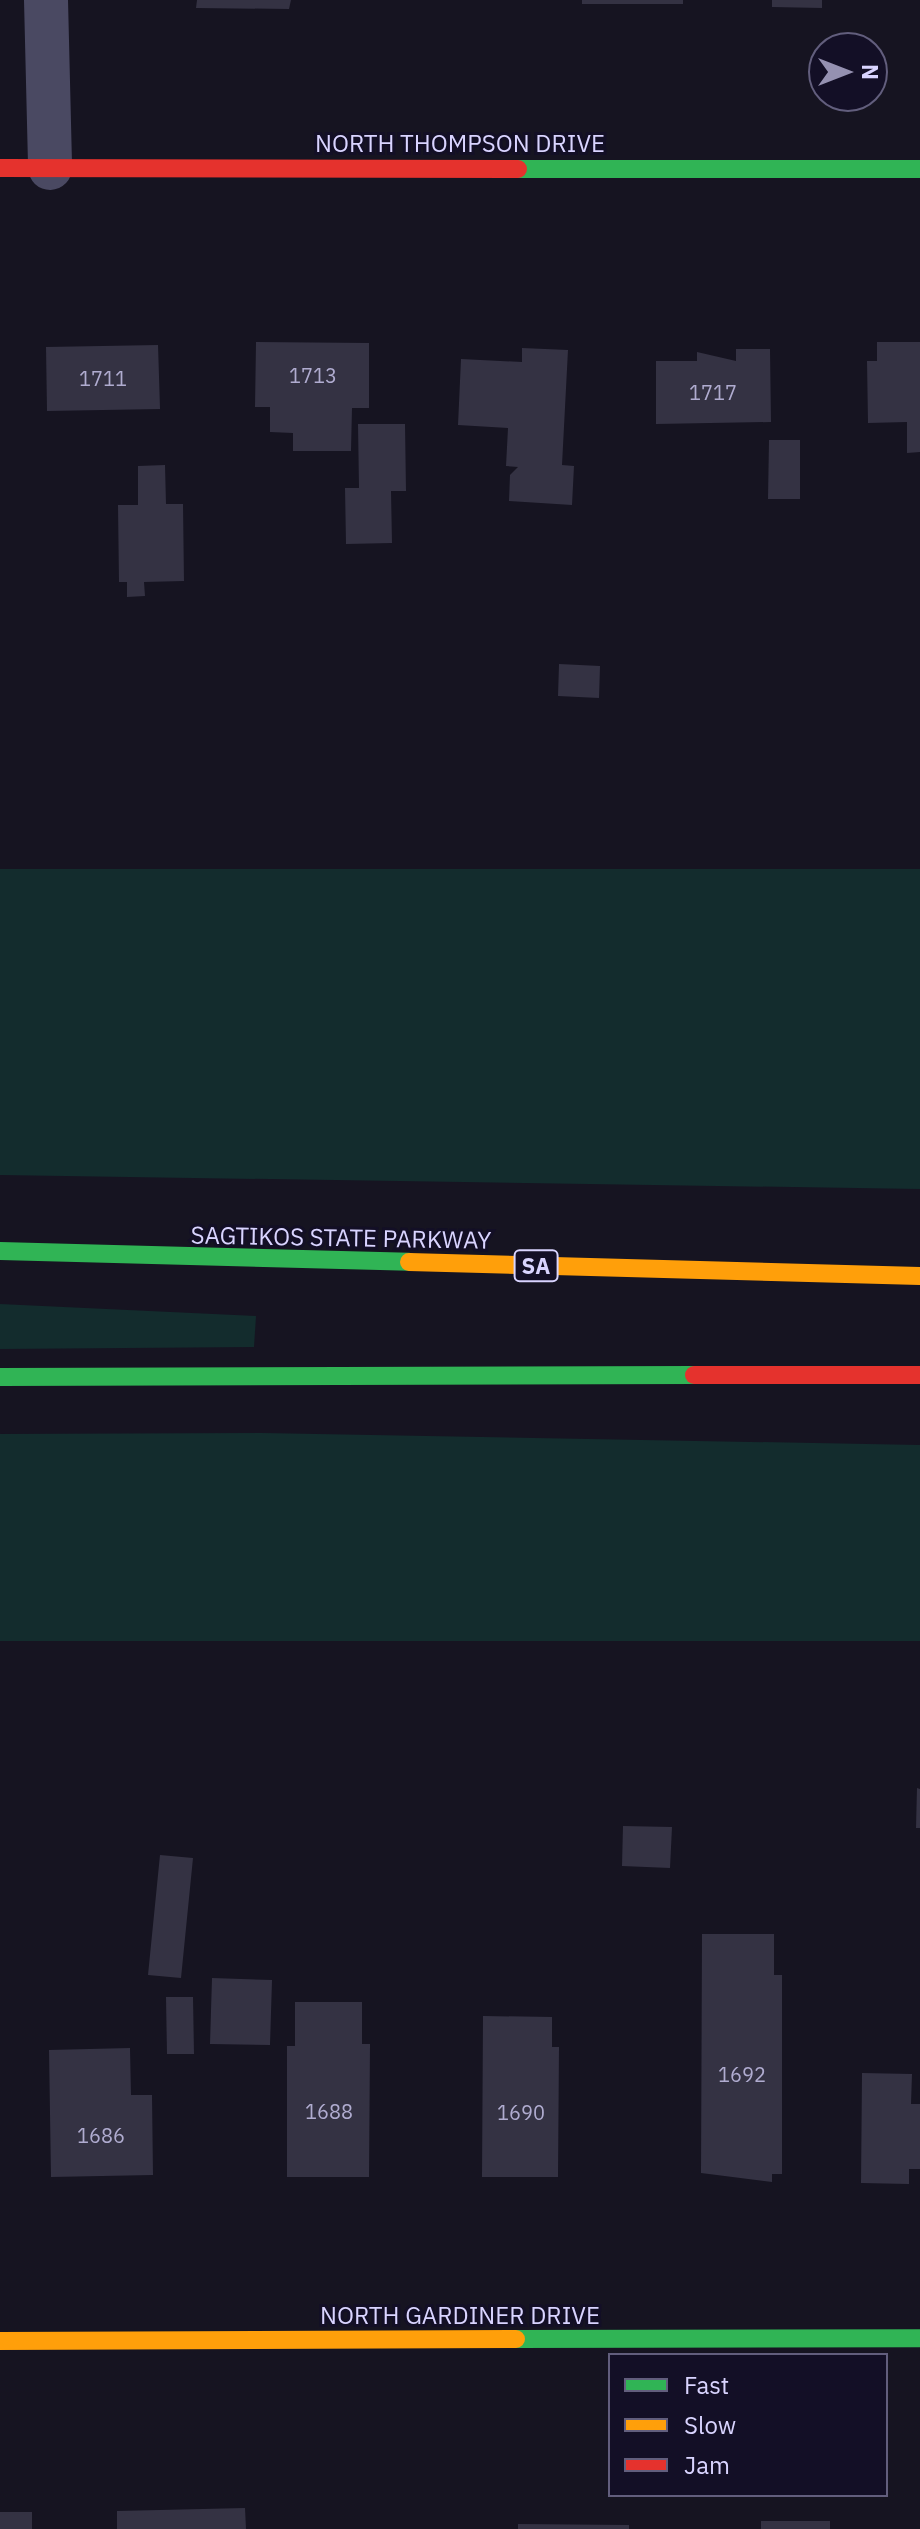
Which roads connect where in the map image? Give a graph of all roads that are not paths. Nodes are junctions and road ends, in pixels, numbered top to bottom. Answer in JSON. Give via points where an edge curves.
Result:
{"nodes":[{"id":1,"x":46,"y":0,"type":"edge"},
{"id":2,"x":0,"y":168,"type":"edge"},
{"id":3,"x":50,"y":168,"type":"junction"},
{"id":4,"x":920,"y":169,"type":"edge"},
{"id":5,"x":0,"y":1251,"type":"edge"},
{"id":6,"x":920,"y":1276,"type":"edge"},
{"id":7,"x":920,"y":1375,"type":"edge"},
{"id":8,"x":0,"y":1377,"type":"edge"},
{"id":9,"x":920,"y":2338,"type":"edge"},
{"id":10,"x":0,"y":2341,"type":"edge"}],
"edges":[{"from":1,"to":3,"type":"street"},
{"from":2,"to":3,"type":"main road","name":"NORTH THOMPSON DRIVE"},
{"from":3,"to":4,"type":"main road","name":"NORTH THOMPSON DRIVE"},
{"from":5,"to":6,"type":"main road","name":"SAGTIKOS STATE PARKWAY","number":"SA"},
{"from":7,"to":8,"type":"main road"},
{"from":9,"to":10,"type":"main road","name":"NORTH GARDINER DRIVE"}]}
